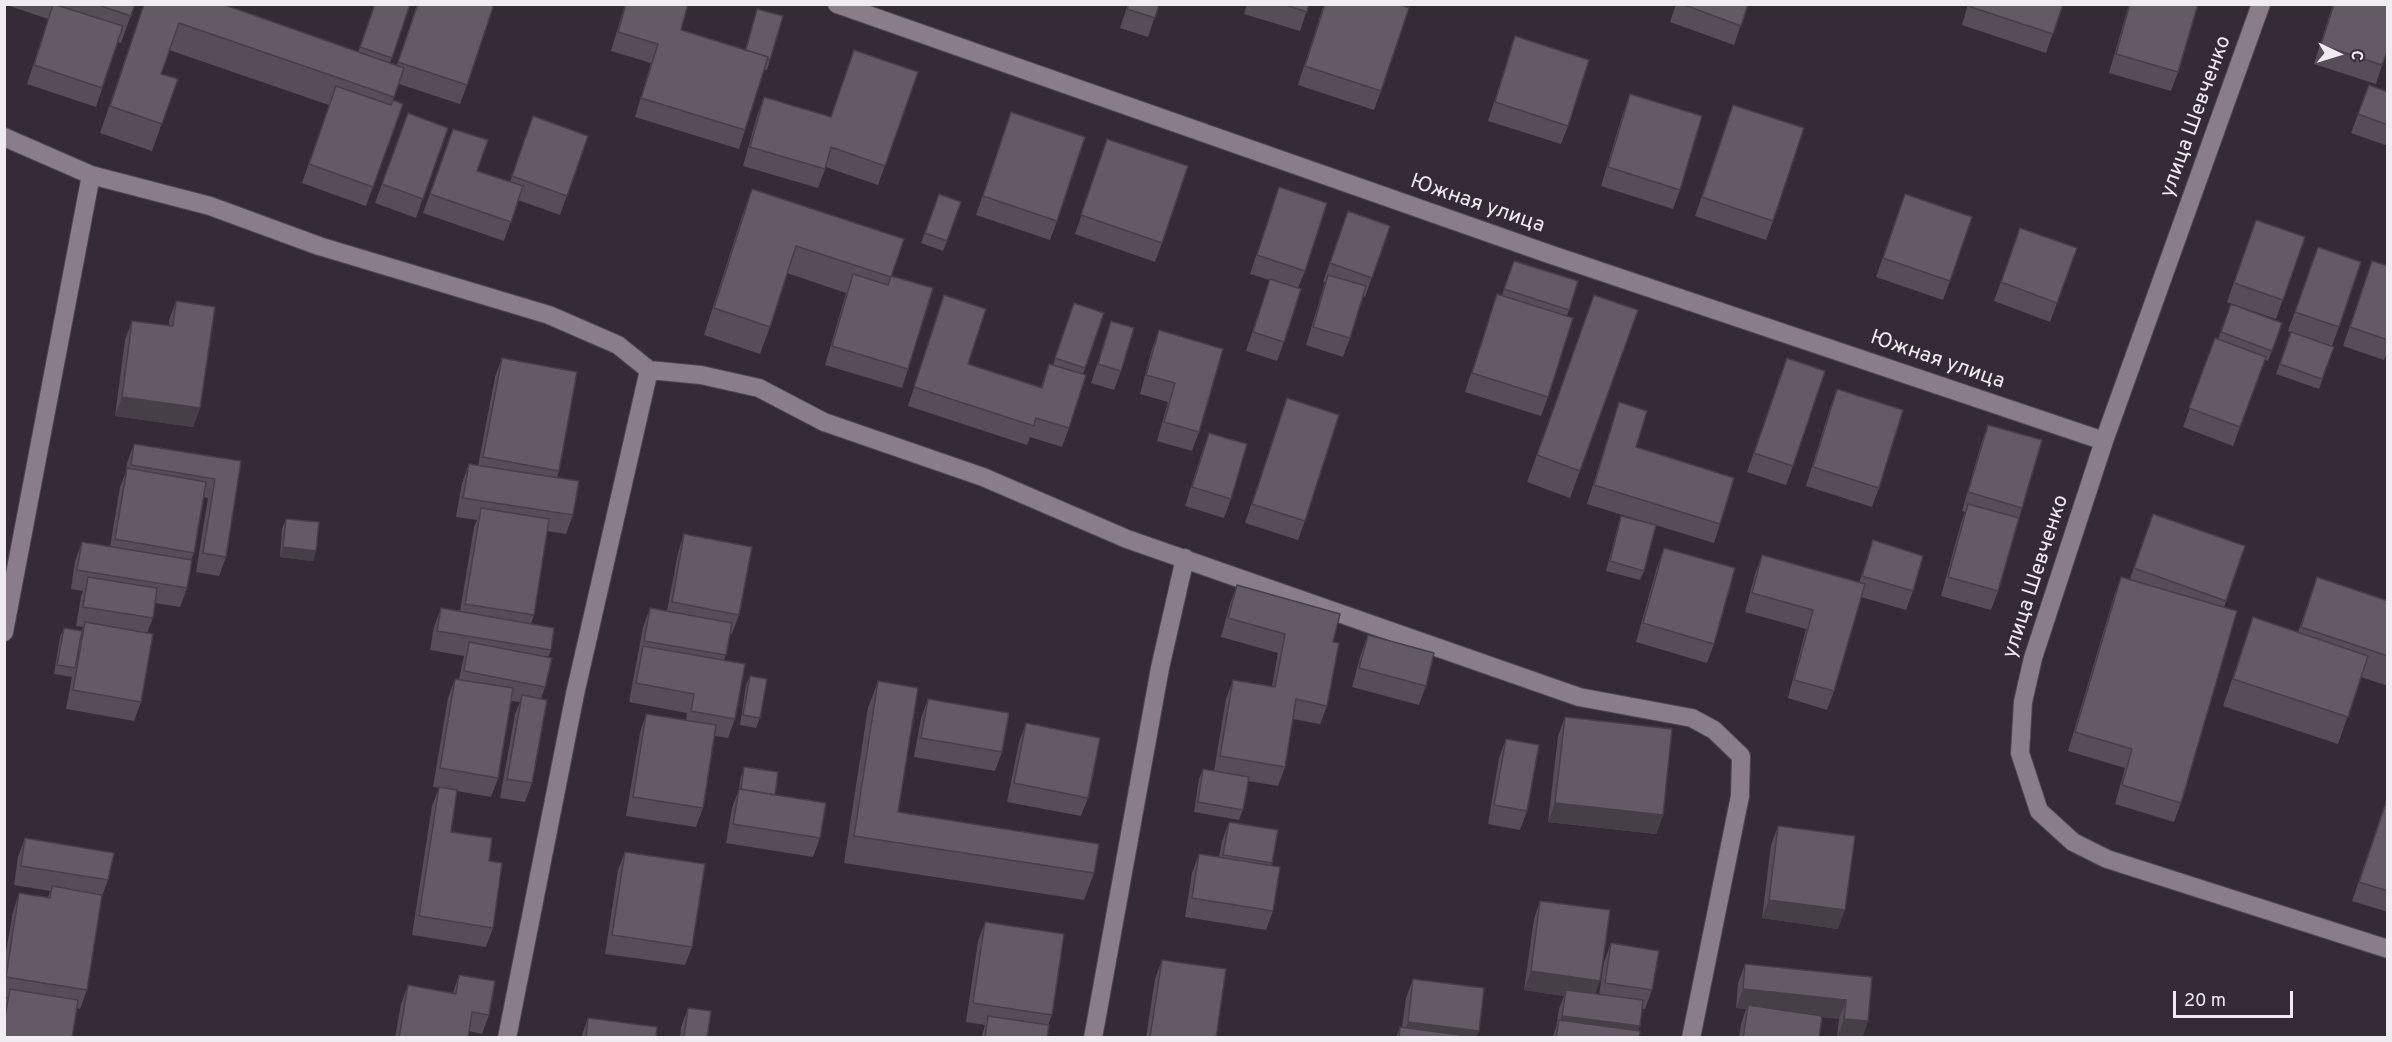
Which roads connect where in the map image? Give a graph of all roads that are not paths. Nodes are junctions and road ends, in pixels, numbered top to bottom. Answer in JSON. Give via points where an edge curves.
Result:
{"nodes":[{"id":1,"x":837,"y":4,"type":"edge"},
{"id":2,"x":2261,"y":4,"type":"edge"},
{"id":3,"x":4,"y":137,"type":"edge"},
{"id":4,"x":91,"y":175,"type":"junction"},
{"id":5,"x":649,"y":370,"type":"junction"},
{"id":6,"x":2104,"y":441,"type":"junction"},
{"id":7,"x":1185,"y":558,"type":"junction"},
{"id":8,"x":4,"y":632,"type":"edge"},
{"id":9,"x":2388,"y":949,"type":"edge"},
{"id":10,"x":507,"y":1038,"type":"edge"},
{"id":11,"x":1093,"y":1038,"type":"edge"},
{"id":12,"x":1691,"y":1038,"type":"edge"}],
"edges":[{"from":1,"to":6,"type":"street","name":"Южная улица","via":[[1549,254]]},
{"from":2,"to":6,"type":"street","name":"улица Шевченко"},
{"from":3,"to":4,"type":"street"},
{"from":4,"to":5,"type":"street","via":[[210,206],[319,246],[549,315],[618,345]]},
{"from":4,"to":8,"type":"street"},
{"from":5,"to":7,"type":"street","via":[[701,375],[759,388],[824,422],[983,477],[1127,539]]},
{"from":5,"to":10,"type":"street","via":[[575,694]]},
{"from":6,"to":9,"type":"street","name":"улица Шевченко","via":[[2033,658],[2023,702],[2020,753],[2040,811],[2073,842],[2107,859]]},
{"from":7,"to":11,"type":"street","via":[[1160,668]]},
{"from":7,"to":12,"type":"street","via":[[1579,697],[1692,718],[1714,730],[1741,756],[1740,796]]}]}
